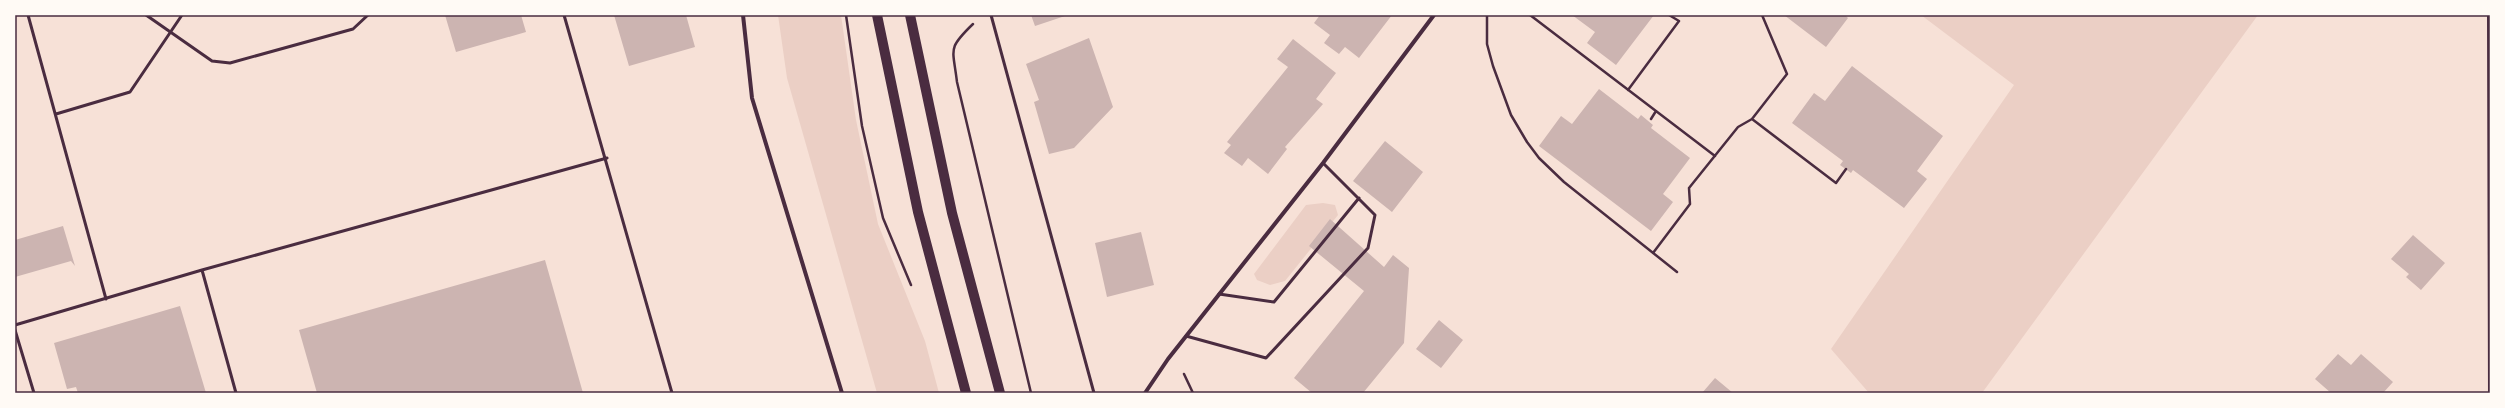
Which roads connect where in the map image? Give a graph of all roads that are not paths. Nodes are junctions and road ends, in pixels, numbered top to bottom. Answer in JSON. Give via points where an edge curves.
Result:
{"nodes":[{"id":1,"x":28,"y":15,"type":"edge"},
{"id":2,"x":146,"y":15,"type":"edge"},
{"id":3,"x":182,"y":15,"type":"edge"},
{"id":4,"x":368,"y":15,"type":"edge"},
{"id":5,"x":564,"y":15,"type":"edge"},
{"id":6,"x":743,"y":15,"type":"edge"},
{"id":7,"x":877,"y":15,"type":"edge"},
{"id":8,"x":910,"y":15,"type":"edge"},
{"id":9,"x":991,"y":15,"type":"edge"},
{"id":10,"x":1434,"y":15,"type":"edge"},
{"id":11,"x":2489,"y":15,"type":"edge"},
{"id":12,"x":170,"y":33,"type":"junction"},
{"id":13,"x":56,"y":114,"type":"junction"},
{"id":14,"x":606,"y":158,"type":"junction"},
{"id":15,"x":1323,"y":163,"type":"junction"},
{"id":16,"x":1359,"y":198,"type":"junction"},
{"id":17,"x":202,"y":270,"type":"junction"},
{"id":18,"x":1219,"y":294,"type":"junction"},
{"id":19,"x":106,"y":299,"type":"junction"},
{"id":20,"x":15,"y":326,"type":"edge"},
{"id":21,"x":15,"y":330,"type":"edge"},
{"id":22,"x":1186,"y":336,"type":"junction"},
{"id":23,"x":34,"y":393,"type":"edge"},
{"id":24,"x":236,"y":393,"type":"edge"},
{"id":25,"x":672,"y":393,"type":"edge"},
{"id":26,"x":842,"y":393,"type":"edge"},
{"id":27,"x":966,"y":393,"type":"edge"},
{"id":28,"x":1000,"y":393,"type":"edge"},
{"id":29,"x":1094,"y":393,"type":"edge"},
{"id":30,"x":1145,"y":393,"type":"edge"},
{"id":31,"x":2490,"y":393,"type":"edge"}],
"edges":[{"from":1,"to":13,"type":"lane"},
{"from":2,"to":12,"type":"lane"},
{"from":3,"to":12,"type":"lane"},
{"from":4,"to":12,"type":"lane","via":[[353,29],[230,63],[212,61]]},
{"from":5,"to":14,"type":"lane"},
{"from":6,"to":26,"type":"street","via":[[752,98]]},
{"from":7,"to":27,"type":"main road","via":[[918,212]]},
{"from":8,"to":28,"type":"main road","via":[[952,213]]},
{"from":9,"to":29,"type":"lane"},
{"from":10,"to":15,"type":"street"},
{"from":11,"to":31,"type":"street"},
{"from":12,"to":13,"type":"lane","via":[[130,92]]},
{"from":13,"to":19,"type":"lane"},
{"from":14,"to":17,"type":"lane"},
{"from":14,"to":25,"type":"lane"},
{"from":15,"to":16,"type":"lane"},
{"from":15,"to":18,"type":"street"},
{"from":16,"to":18,"type":"lane","via":[[1274,302]]},
{"from":16,"to":22,"type":"lane","via":[[1375,215],[1368,248],[1266,358]]},
{"from":17,"to":19,"type":"lane"},
{"from":17,"to":24,"type":"lane"},
{"from":18,"to":22,"type":"street"},
{"from":19,"to":20,"type":"lane"},
{"from":21,"to":23,"type":"lane"},
{"from":22,"to":30,"type":"street"}]}
